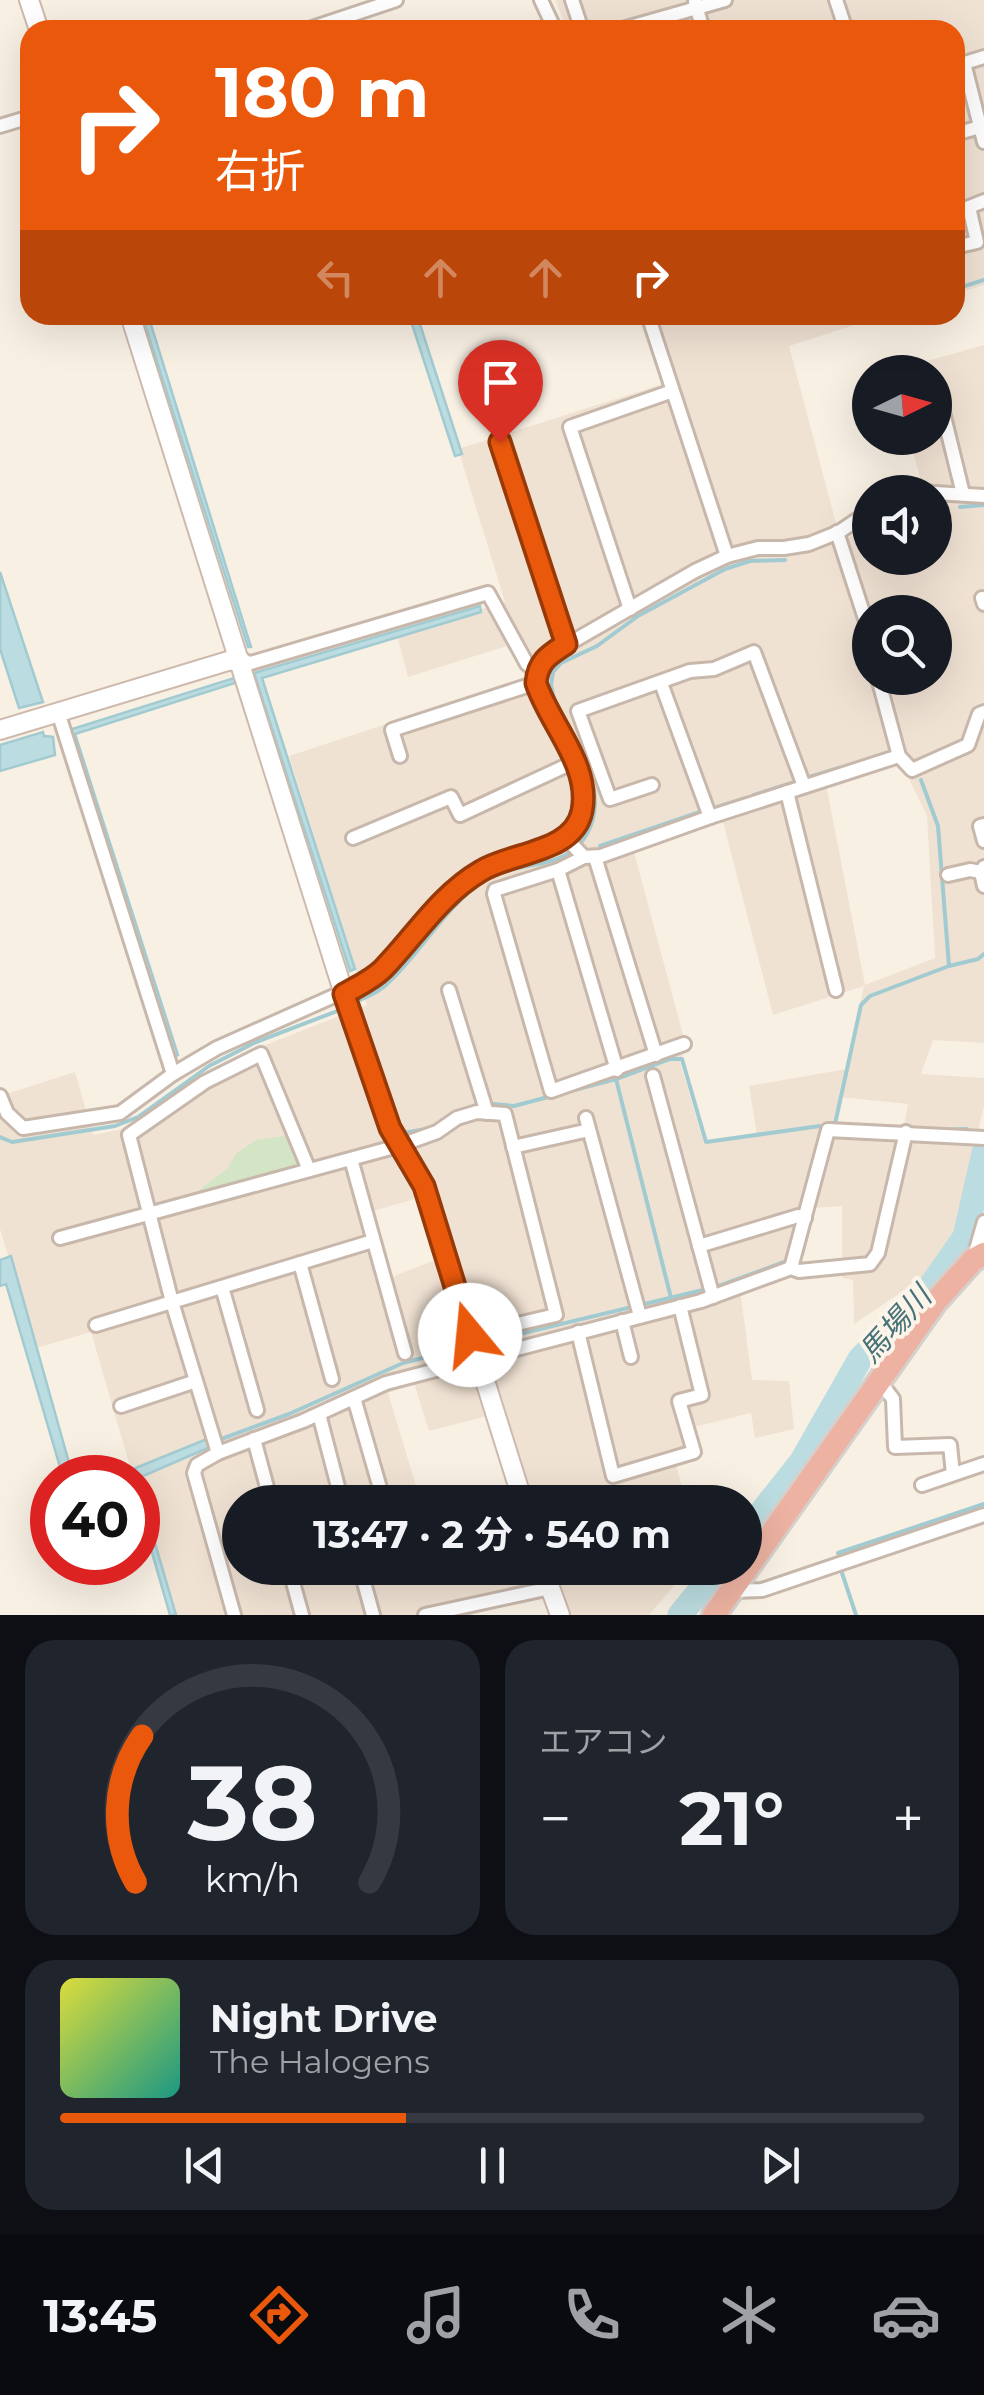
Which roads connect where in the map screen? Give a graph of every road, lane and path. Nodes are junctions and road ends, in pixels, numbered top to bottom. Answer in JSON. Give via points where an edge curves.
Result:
{"nodes":[{"id":1,"x":396,"y":0,"type":"edge"},
{"id":2,"x":725,"y":0,"type":"edge"},
{"id":3,"x":696,"y":4,"type":"edge"},
{"id":4,"x":336,"y":20,"type":"edge"},
{"id":5,"x":649,"y":20,"type":"edge"},
{"id":6,"x":965,"y":82,"type":"edge"},
{"id":7,"x":980,"y":127,"type":"junction"},
{"id":8,"x":965,"y":131,"type":"edge"},
{"id":9,"x":984,"y":142,"type":"edge"},
{"id":10,"x":984,"y":201,"type":"edge"},
{"id":11,"x":965,"y":245,"type":"edge"},
{"id":12,"x":133,"y":325,"type":"edge"},
{"id":13,"x":651,"y":325,"type":"edge"},
{"id":14,"x":667,"y":394,"type":"dead end"},
{"id":15,"x":500,"y":442,"type":"dead end"},
{"id":16,"x":952,"y":447,"type":"edge"},
{"id":17,"x":952,"y":493,"type":"edge"},
{"id":18,"x":964,"y":494,"type":"junction"},
{"id":19,"x":984,"y":496,"type":"edge"},
{"id":20,"x":852,"y":523,"type":"edge"},
{"id":21,"x":837,"y":532,"type":"junction"},
{"id":22,"x":726,"y":556,"type":"junction"},
{"id":23,"x":857,"y":595,"type":"edge"},
{"id":24,"x":630,"y":609,"type":"junction"},
{"id":25,"x":566,"y":644,"type":"junction"},
{"id":26,"x":240,"y":660,"type":"junction"},
{"id":27,"x":537,"y":677,"type":"junction"},
{"id":28,"x":661,"y":683,"type":"junction"},
{"id":29,"x":883,"y":695,"type":"edge"},
{"id":30,"x":58,"y":712,"type":"junction"},
{"id":31,"x":984,"y":712,"type":"edge"},
{"id":32,"x":0,"y":730,"type":"edge"},
{"id":33,"x":400,"y":756,"type":"dead end"},
{"id":34,"x":899,"y":756,"type":"junction"},
{"id":35,"x":586,"y":767,"type":"junction"},
{"id":36,"x":652,"y":785,"type":"dead end"},
{"id":37,"x":804,"y":786,"type":"junction"},
{"id":38,"x":787,"y":792,"type":"junction"},
{"id":39,"x":710,"y":816,"type":"junction"},
{"id":40,"x":984,"y":825,"type":"edge"},
{"id":41,"x":353,"y":838,"type":"dead end"},
{"id":42,"x":984,"y":842,"type":"edge"},
{"id":43,"x":578,"y":850,"type":"junction"},
{"id":44,"x":558,"y":870,"type":"junction"},
{"id":45,"x":983,"y":875,"type":"edge"},
{"id":46,"x":948,"y":876,"type":"dead end"},
{"id":47,"x":488,"y":880,"type":"junction"},
{"id":48,"x":449,"y":990,"type":"dead end"},
{"id":49,"x":836,"y":990,"type":"dead end"},
{"id":50,"x":348,"y":1002,"type":"junction"},
{"id":51,"x":684,"y":1044,"type":"dead end"},
{"id":52,"x":656,"y":1056,"type":"junction"},
{"id":53,"x":617,"y":1070,"type":"junction"},
{"id":54,"x":173,"y":1074,"type":"junction"},
{"id":55,"x":653,"y":1076,"type":"dead end"},
{"id":56,"x":0,"y":1096,"type":"edge"},
{"id":57,"x":487,"y":1112,"type":"junction"},
{"id":58,"x":906,"y":1132,"type":"junction"},
{"id":59,"x":980,"y":1138,"type":"edge"},
{"id":60,"x":398,"y":1146,"type":"junction"},
{"id":61,"x":513,"y":1147,"type":"junction"},
{"id":62,"x":351,"y":1159,"type":"junction"},
{"id":63,"x":309,"y":1170,"type":"junction"},
{"id":64,"x":149,"y":1214,"type":"junction"},
{"id":65,"x":805,"y":1218,"type":"junction"},
{"id":66,"x":984,"y":1222,"type":"edge"},
{"id":67,"x":60,"y":1238,"type":"dead end"},
{"id":68,"x":373,"y":1242,"type":"junction"},
{"id":69,"x":700,"y":1246,"type":"junction"},
{"id":70,"x":979,"y":1257,"type":"edge"},
{"id":71,"x":300,"y":1263,"type":"junction"},
{"id":72,"x":791,"y":1268,"type":"junction"},
{"id":73,"x":222,"y":1286,"type":"junction"},
{"id":74,"x":711,"y":1291,"type":"junction"},
{"id":75,"x":172,"y":1302,"type":"junction"},
{"id":76,"x":680,"y":1306,"type":"junction"},
{"id":77,"x":638,"y":1309,"type":"junction"},
{"id":78,"x":622,"y":1320,"type":"junction"},
{"id":79,"x":96,"y":1324,"type":"dead end"},
{"id":80,"x":578,"y":1332,"type":"junction"},
{"id":81,"x":473,"y":1346,"type":"junction"},
{"id":82,"x":406,"y":1353,"type":"dead end"},
{"id":83,"x":631,"y":1357,"type":"dead end"},
{"id":84,"x":332,"y":1379,"type":"dead end"},
{"id":85,"x":196,"y":1381,"type":"junction"},
{"id":86,"x":880,"y":1382,"type":"junction"},
{"id":87,"x":354,"y":1398,"type":"junction"},
{"id":88,"x":120,"y":1406,"type":"dead end"},
{"id":89,"x":257,"y":1410,"type":"dead end"},
{"id":90,"x":318,"y":1414,"type":"junction"},
{"id":91,"x":254,"y":1439,"type":"junction"},
{"id":92,"x":218,"y":1453,"type":"junction"},
{"id":93,"x":984,"y":1464,"type":"edge"},
{"id":94,"x":953,"y":1474,"type":"junction"},
{"id":95,"x":266,"y":1485,"type":"edge"},
{"id":96,"x":337,"y":1485,"type":"edge"},
{"id":97,"x":379,"y":1485,"type":"edge"},
{"id":98,"x":518,"y":1485,"type":"edge"},
{"id":99,"x":922,"y":1485,"type":"dead end"},
{"id":100,"x":984,"y":1515,"type":"edge"},
{"id":101,"x":294,"y":1585,"type":"edge"},
{"id":102,"x":365,"y":1585,"type":"edge"},
{"id":103,"x":549,"y":1585,"type":"edge"},
{"id":104,"x":550,"y":1588,"type":"junction"},
{"id":105,"x":734,"y":1591,"type":"junction"},
{"id":106,"x":465,"y":1610,"type":"edge"},
{"id":107,"x":234,"y":1615,"type":"edge"},
{"id":108,"x":302,"y":1615,"type":"edge"},
{"id":109,"x":373,"y":1615,"type":"edge"},
{"id":110,"x":425,"y":1615,"type":"edge"},
{"id":111,"x":560,"y":1615,"type":"edge"},
{"id":112,"x":714,"y":1615,"type":"edge"}],
"edges":[{"from":1,"to":4,"type":"street"},
{"from":2,"to":3,"type":"street"},
{"from":3,"to":5,"type":"street"},
{"from":6,"to":7,"type":"street"},
{"from":7,"to":8,"type":"street"},
{"from":7,"to":9,"type":"street"},
{"from":10,"to":11,"type":"street","via":[[968,207],[977,242]]},
{"from":12,"to":26,"type":"street"},
{"from":13,"to":22,"type":"street"},
{"from":14,"to":24,"type":"street","via":[[570,428]]},
{"from":15,"to":25,"type":"street"},
{"from":16,"to":18,"type":"street"},
{"from":17,"to":18,"type":"street"},
{"from":18,"to":19,"type":"street"},
{"from":20,"to":21,"type":"street"},
{"from":21,"to":22,"type":"street","via":[[809,544]]},
{"from":21,"to":23,"type":"street"},
{"from":22,"to":24,"type":"street"},
{"from":24,"to":25,"type":"street"},
{"from":25,"to":27,"type":"street","via":[[544,658]]},
{"from":26,"to":27,"type":"street","via":[[251,663],[488,594]]},
{"from":26,"to":30,"type":"street"},
{"from":26,"to":50,"type":"street"},
{"from":27,"to":33,"type":"street","via":[[392,730]]},
{"from":27,"to":35,"type":"street"},
{"from":28,"to":35,"type":"street","via":[[578,711]]},
{"from":28,"to":37,"type":"street","via":[[754,652]]},
{"from":28,"to":39,"type":"street"},
{"from":29,"to":34,"type":"street"},
{"from":30,"to":32,"type":"street"},
{"from":30,"to":54,"type":"street"},
{"from":31,"to":34,"type":"street","via":[[968,745],[912,770]]},
{"from":34,"to":37,"type":"street"},
{"from":35,"to":36,"type":"street","via":[[610,799]]},
{"from":35,"to":41,"type":"street","via":[[460,815],[451,798]]},
{"from":35,"to":43,"type":"street"},
{"from":37,"to":38,"type":"street"},
{"from":38,"to":39,"type":"street"},
{"from":38,"to":49,"type":"street"},
{"from":39,"to":43,"type":"street"},
{"from":40,"to":42,"type":"street"},
{"from":43,"to":44,"type":"street"},
{"from":43,"to":47,"type":"street"},
{"from":43,"to":52,"type":"street"},
{"from":44,"to":47,"type":"street"},
{"from":44,"to":53,"type":"street"},
{"from":45,"to":46,"type":"street","via":[[970,870]]},
{"from":47,"to":50,"type":"street","via":[[430,915]]},
{"from":47,"to":53,"type":"street","via":[[551,1091]]},
{"from":48,"to":57,"type":"street"},
{"from":50,"to":54,"type":"street","via":[[264,1024]]},
{"from":50,"to":60,"type":"street"},
{"from":51,"to":52,"type":"street"},
{"from":52,"to":53,"type":"street"},
{"from":54,"to":56,"type":"street","via":[[120,1113],[38,1128],[16,1123]]},
{"from":55,"to":69,"type":"street"},
{"from":57,"to":60,"type":"street","via":[[457,1118]]},
{"from":57,"to":61,"type":"street","via":[[505,1114]]},
{"from":58,"to":59,"type":"street"},
{"from":58,"to":65,"type":"street","via":[[828,1130]]},
{"from":58,"to":72,"type":"street","via":[[870,1264]]},
{"from":60,"to":62,"type":"street"},
{"from":60,"to":81,"type":"street","via":[[424,1186]]},
{"from":61,"to":77,"type":"street","via":[[587,1124]]},
{"from":61,"to":81,"type":"street","via":[[556,1315]]},
{"from":62,"to":63,"type":"street"},
{"from":62,"to":68,"type":"street"},
{"from":63,"to":64,"type":"street"},
{"from":63,"to":64,"type":"street","via":[[261,1054],[205,1082],[129,1135]]},
{"from":64,"to":67,"type":"street"},
{"from":64,"to":75,"type":"street"},
{"from":65,"to":69,"type":"street"},
{"from":65,"to":72,"type":"street"},
{"from":66,"to":70,"type":"street"},
{"from":68,"to":71,"type":"street"},
{"from":68,"to":82,"type":"street"},
{"from":69,"to":74,"type":"street"},
{"from":70,"to":86,"type":"highway","via":[[936,1302]]},
{"from":71,"to":73,"type":"street"},
{"from":71,"to":84,"type":"street"},
{"from":72,"to":74,"type":"street"},
{"from":73,"to":75,"type":"street"},
{"from":73,"to":89,"type":"street"},
{"from":74,"to":76,"type":"street"},
{"from":75,"to":79,"type":"street"},
{"from":75,"to":85,"type":"street"},
{"from":76,"to":77,"type":"street"},
{"from":76,"to":80,"type":"street","via":[[702,1396],[679,1401],[694,1452],[614,1476]]},
{"from":77,"to":78,"type":"street"},
{"from":78,"to":80,"type":"street"},
{"from":78,"to":83,"type":"street"},
{"from":80,"to":81,"type":"street"},
{"from":81,"to":87,"type":"street"},
{"from":81,"to":98,"type":"street"},
{"from":85,"to":88,"type":"street"},
{"from":85,"to":92,"type":"street"},
{"from":86,"to":94,"type":"street","via":[[892,1399],[895,1447],[950,1444]]},
{"from":86,"to":105,"type":"highway"},
{"from":87,"to":90,"type":"street"},
{"from":87,"to":97,"type":"street"},
{"from":90,"to":91,"type":"street"},
{"from":90,"to":96,"type":"street"},
{"from":91,"to":92,"type":"street"},
{"from":91,"to":95,"type":"street"},
{"from":92,"to":107,"type":"street","via":[[194,1473]]},
{"from":93,"to":94,"type":"street"},
{"from":94,"to":99,"type":"street"},
{"from":100,"to":105,"type":"street","via":[[762,1590]]},
{"from":101,"to":108,"type":"street"},
{"from":102,"to":109,"type":"street"},
{"from":103,"to":104,"type":"street"},
{"from":104,"to":106,"type":"street"},
{"from":104,"to":111,"type":"street"},
{"from":105,"to":112,"type":"highway"},
{"from":106,"to":110,"type":"street"}]}
